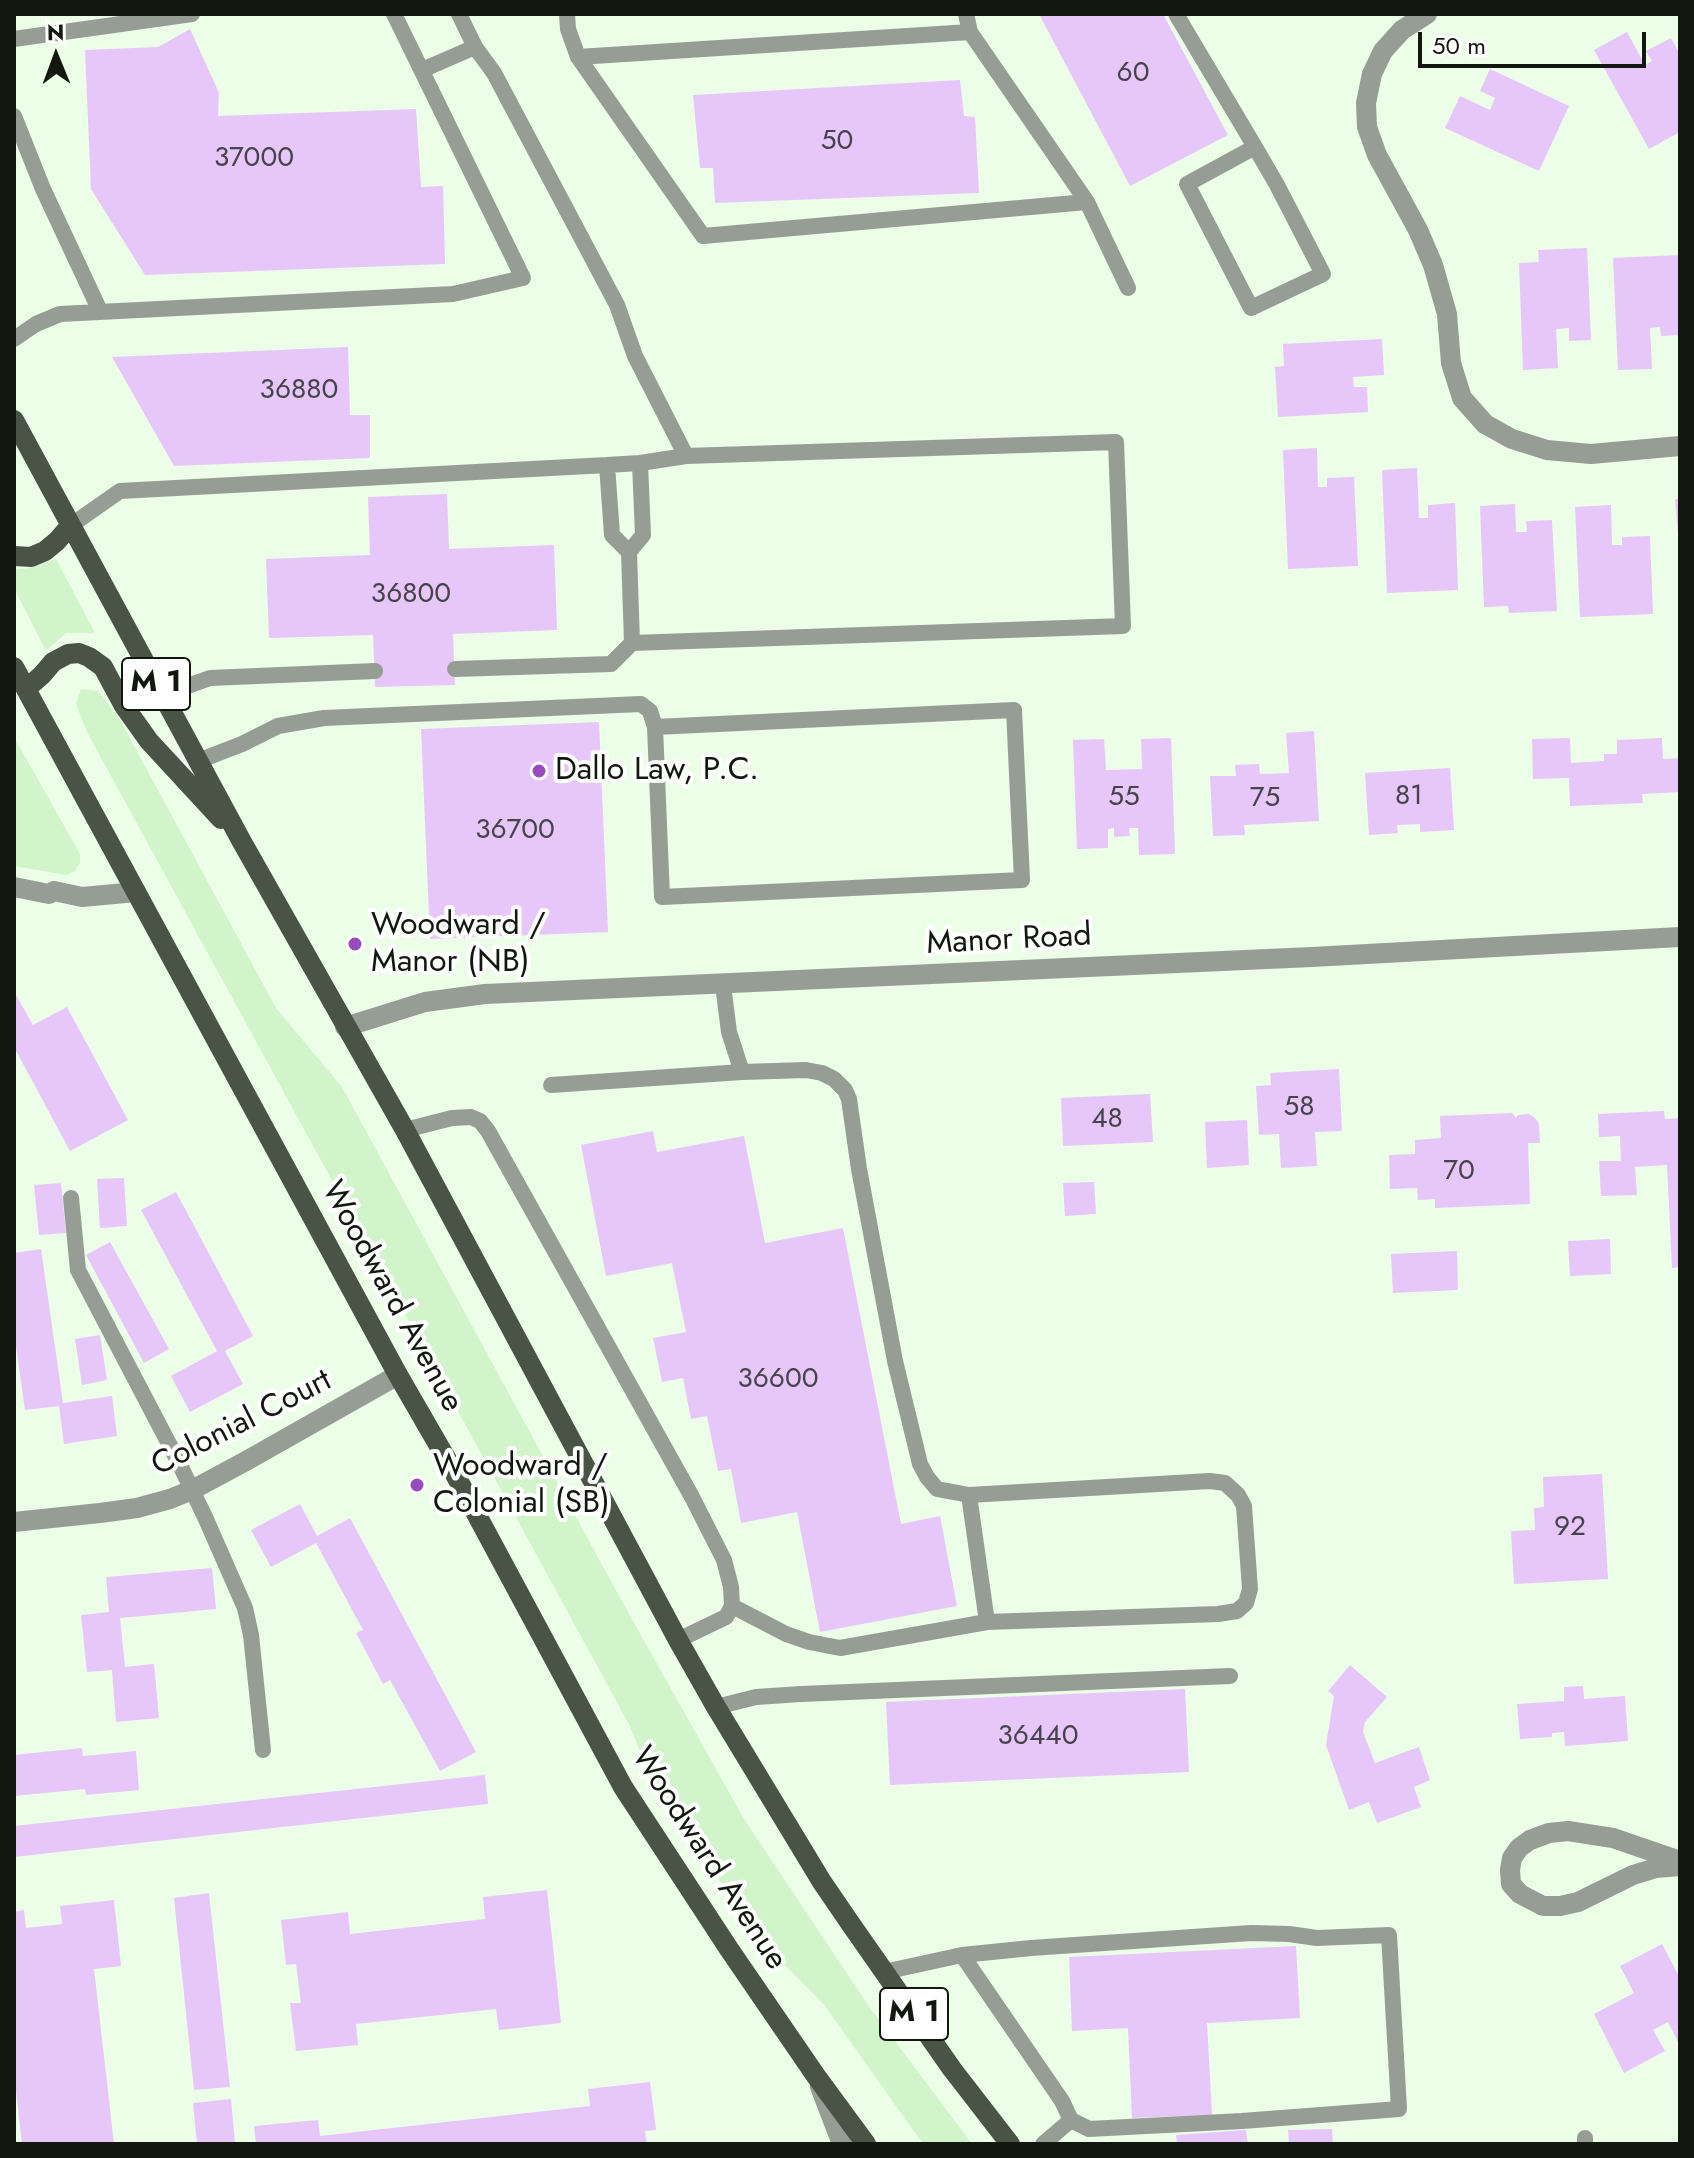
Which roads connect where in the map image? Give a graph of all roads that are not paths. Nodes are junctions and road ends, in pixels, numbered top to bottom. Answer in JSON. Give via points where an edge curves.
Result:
{"nodes":[{"id":1,"x":192,"y":14,"type":"edge"},
{"id":2,"x":394,"y":14,"type":"edge"},
{"id":3,"x":459,"y":14,"type":"edge"},
{"id":4,"x":567,"y":14,"type":"edge"},
{"id":5,"x":966,"y":14,"type":"edge"},
{"id":6,"x":1176,"y":14,"type":"edge"},
{"id":7,"x":1427,"y":14,"type":"edge"},
{"id":8,"x":970,"y":32,"type":"junction"},
{"id":9,"x":14,"y":39,"type":"edge"},
{"id":10,"x":475,"y":47,"type":"junction"},
{"id":11,"x":578,"y":57,"type":"junction"},
{"id":12,"x":422,"y":70,"type":"junction"},
{"id":13,"x":14,"y":116,"type":"edge"},
{"id":14,"x":1255,"y":147,"type":"junction"},
{"id":15,"x":1087,"y":202,"type":"junction"},
{"id":16,"x":1128,"y":288,"type":"dead end"},
{"id":17,"x":100,"y":311,"type":"junction"},
{"id":18,"x":14,"y":339,"type":"edge"},
{"id":19,"x":14,"y":420,"type":"edge"},
{"id":20,"x":1680,"y":446,"type":"edge"},
{"id":21,"x":686,"y":456,"type":"junction"},
{"id":22,"x":640,"y":463,"type":"junction"},
{"id":23,"x":607,"y":465,"type":"junction"},
{"id":24,"x":70,"y":526,"type":"junction"},
{"id":25,"x":629,"y":552,"type":"junction"},
{"id":26,"x":14,"y":556,"type":"edge"},
{"id":27,"x":632,"y":643,"type":"junction"},
{"id":28,"x":14,"y":667,"type":"edge"},
{"id":29,"x":455,"y":669,"type":"dead end"},
{"id":30,"x":375,"y":671,"type":"dead end"},
{"id":31,"x":20,"y":693,"type":"edge"},
{"id":32,"x":162,"y":695,"type":"junction"},
{"id":33,"x":655,"y":727,"type":"junction"},
{"id":34,"x":198,"y":761,"type":"junction"},
{"id":35,"x":242,"y":842,"type":"junction"},
{"id":36,"x":14,"y":887,"type":"edge"},
{"id":37,"x":136,"y":892,"type":"junction"},
{"id":38,"x":1677,"y":942,"type":"edge"},
{"id":39,"x":723,"y":985,"type":"junction"},
{"id":40,"x":345,"y":1027,"type":"junction"},
{"id":41,"x":742,"y":1072,"type":"junction"},
{"id":42,"x":551,"y":1085,"type":"dead end"},
{"id":43,"x":405,"y":1130,"type":"junction"},
{"id":44,"x":71,"y":1198,"type":"dead end"},
{"id":45,"x":398,"y":1375,"type":"junction"},
{"id":46,"x":192,"y":1490,"type":"junction"},
{"id":47,"x":969,"y":1495,"type":"junction"},
{"id":48,"x":14,"y":1522,"type":"edge"},
{"id":49,"x":732,"y":1606,"type":"junction"},
{"id":50,"x":987,"y":1622,"type":"junction"},
{"id":51,"x":678,"y":1640,"type":"junction"},
{"id":52,"x":1230,"y":1676,"type":"dead end"},
{"id":53,"x":716,"y":1707,"type":"junction"},
{"id":54,"x":263,"y":1750,"type":"dead end"},
{"id":55,"x":1680,"y":1864,"type":"edge"},
{"id":56,"x":962,"y":1955,"type":"junction"},
{"id":57,"x":884,"y":1972,"type":"junction"},
{"id":58,"x":816,"y":2076,"type":"junction"},
{"id":59,"x":1071,"y":2120,"type":"junction"},
{"id":60,"x":842,"y":2144,"type":"edge"},
{"id":61,"x":866,"y":2144,"type":"edge"},
{"id":62,"x":1010,"y":2144,"type":"edge"},
{"id":63,"x":1043,"y":2144,"type":"edge"}],
"edges":[{"from":1,"to":9,"type":"lane"},
{"from":2,"to":12,"type":"lane"},
{"from":3,"to":10,"type":"lane"},
{"from":4,"to":11,"type":"lane"},
{"from":5,"to":8,"type":"lane"},
{"from":6,"to":14,"type":"lane"},
{"from":7,"to":20,"type":"street","via":[[1383,51],[1372,74],[1367,127],[1433,265],[1462,398],[1485,424],[1547,450],[1591,454]]},
{"from":8,"to":11,"type":"lane"},
{"from":8,"to":15,"type":"lane"},
{"from":10,"to":12,"type":"lane"},
{"from":10,"to":21,"type":"lane","via":[[494,73],[617,305],[635,356]]},
{"from":11,"to":15,"type":"lane","via":[[703,236]]},
{"from":12,"to":17,"type":"lane","via":[[523,278],[453,294]]},
{"from":13,"to":17,"type":"lane"},
{"from":14,"to":14,"type":"lane","via":[[1323,274],[1251,308],[1187,184]]},
{"from":15,"to":16,"type":"lane"},
{"from":17,"to":18,"type":"lane","via":[[60,314]]},
{"from":19,"to":24,"type":"main road","number":"M 1"},
{"from":21,"to":22,"type":"lane"},
{"from":21,"to":27,"type":"lane","via":[[1116,442],[1123,626]]},
{"from":22,"to":23,"type":"lane"},
{"from":22,"to":25,"type":"lane","via":[[643,535]]},
{"from":23,"to":24,"type":"lane","via":[[120,491]]},
{"from":23,"to":25,"type":"lane","via":[[612,535]]},
{"from":24,"to":26,"type":"main road","via":[[45,551]]},
{"from":24,"to":32,"type":"main road","number":"M 1"},
{"from":25,"to":27,"type":"lane"},
{"from":27,"to":29,"type":"lane","via":[[611,664]]},
{"from":28,"to":31,"type":"main road","name":"Woodward Avenue"},
{"from":30,"to":32,"type":"lane","via":[[210,678]]},
{"from":31,"to":35,"type":"main road","via":[[60,658],[79,653],[89,657],[103,667],[149,741]]},
{"from":31,"to":37,"type":"main road","name":"Woodward Avenue"},
{"from":32,"to":34,"type":"main road","number":"M 1"},
{"from":33,"to":33,"type":"lane","via":[[662,897],[1022,880],[1014,710]]},
{"from":33,"to":34,"type":"lane","via":[[650,711],[631,703],[324,718],[278,726]]},
{"from":34,"to":35,"type":"main road","number":"M 1"},
{"from":35,"to":40,"type":"main road","number":"M 1"},
{"from":36,"to":37,"type":"street","via":[[82,897]]},
{"from":37,"to":45,"type":"main road","name":"Woodward Avenue"},
{"from":38,"to":39,"type":"street","name":"Manor Road"},
{"from":39,"to":40,"type":"street","name":"Manor Road","via":[[454,997]]},
{"from":39,"to":41,"type":"lane","via":[[729,1032]]},
{"from":40,"to":43,"type":"main road","number":"M 1"},
{"from":41,"to":42,"type":"lane"},
{"from":41,"to":47,"type":"lane","via":[[806,1070],[834,1079],[845,1090],[895,1361],[920,1464],[937,1489]]},
{"from":43,"to":49,"type":"lane","via":[[471,1117],[488,1131],[692,1497],[724,1560]]},
{"from":43,"to":51,"type":"main road","number":"M 1"},
{"from":44,"to":46,"type":"lane","via":[[78,1270]]},
{"from":45,"to":46,"type":"street","name":"Colonial Court"},
{"from":45,"to":58,"type":"main road","name":"Woodward Avenue","via":[[623,1787]]},
{"from":46,"to":48,"type":"street","name":"Colonial Court","via":[[137,1508]]},
{"from":46,"to":54,"type":"lane","via":[[245,1608]]},
{"from":47,"to":50,"type":"lane"},
{"from":47,"to":50,"type":"lane","via":[[1210,1481],[1225,1483],[1244,1506],[1250,1589],[1237,1611]]},
{"from":49,"to":50,"type":"lane","via":[[786,1634],[840,1648]]},
{"from":49,"to":51,"type":"lane","via":[[726,1617]]},
{"from":51,"to":53,"type":"main road","number":"M 1"},
{"from":52,"to":53,"type":"lane","via":[[801,1694]]},
{"from":53,"to":57,"type":"main road","number":"M 1","via":[[822,1882]]},
{"from":55,"to":55,"type":"street","via":[[1633,1875],[1560,1906],[1528,1900],[1511,1884],[1512,1858],[1519,1848],[1549,1833],[1613,1838]]},
{"from":56,"to":57,"type":"lane"},
{"from":56,"to":59,"type":"lane"},
{"from":56,"to":59,"type":"lane","via":[[1251,1933],[1317,1938],[1389,1935],[1399,2109],[1089,2129]]},
{"from":57,"to":62,"type":"main road","number":"M 1"},
{"from":58,"to":60,"type":"street"},
{"from":58,"to":61,"type":"main road","name":"Woodward Avenue"},
{"from":59,"to":63,"type":"lane"}]}
